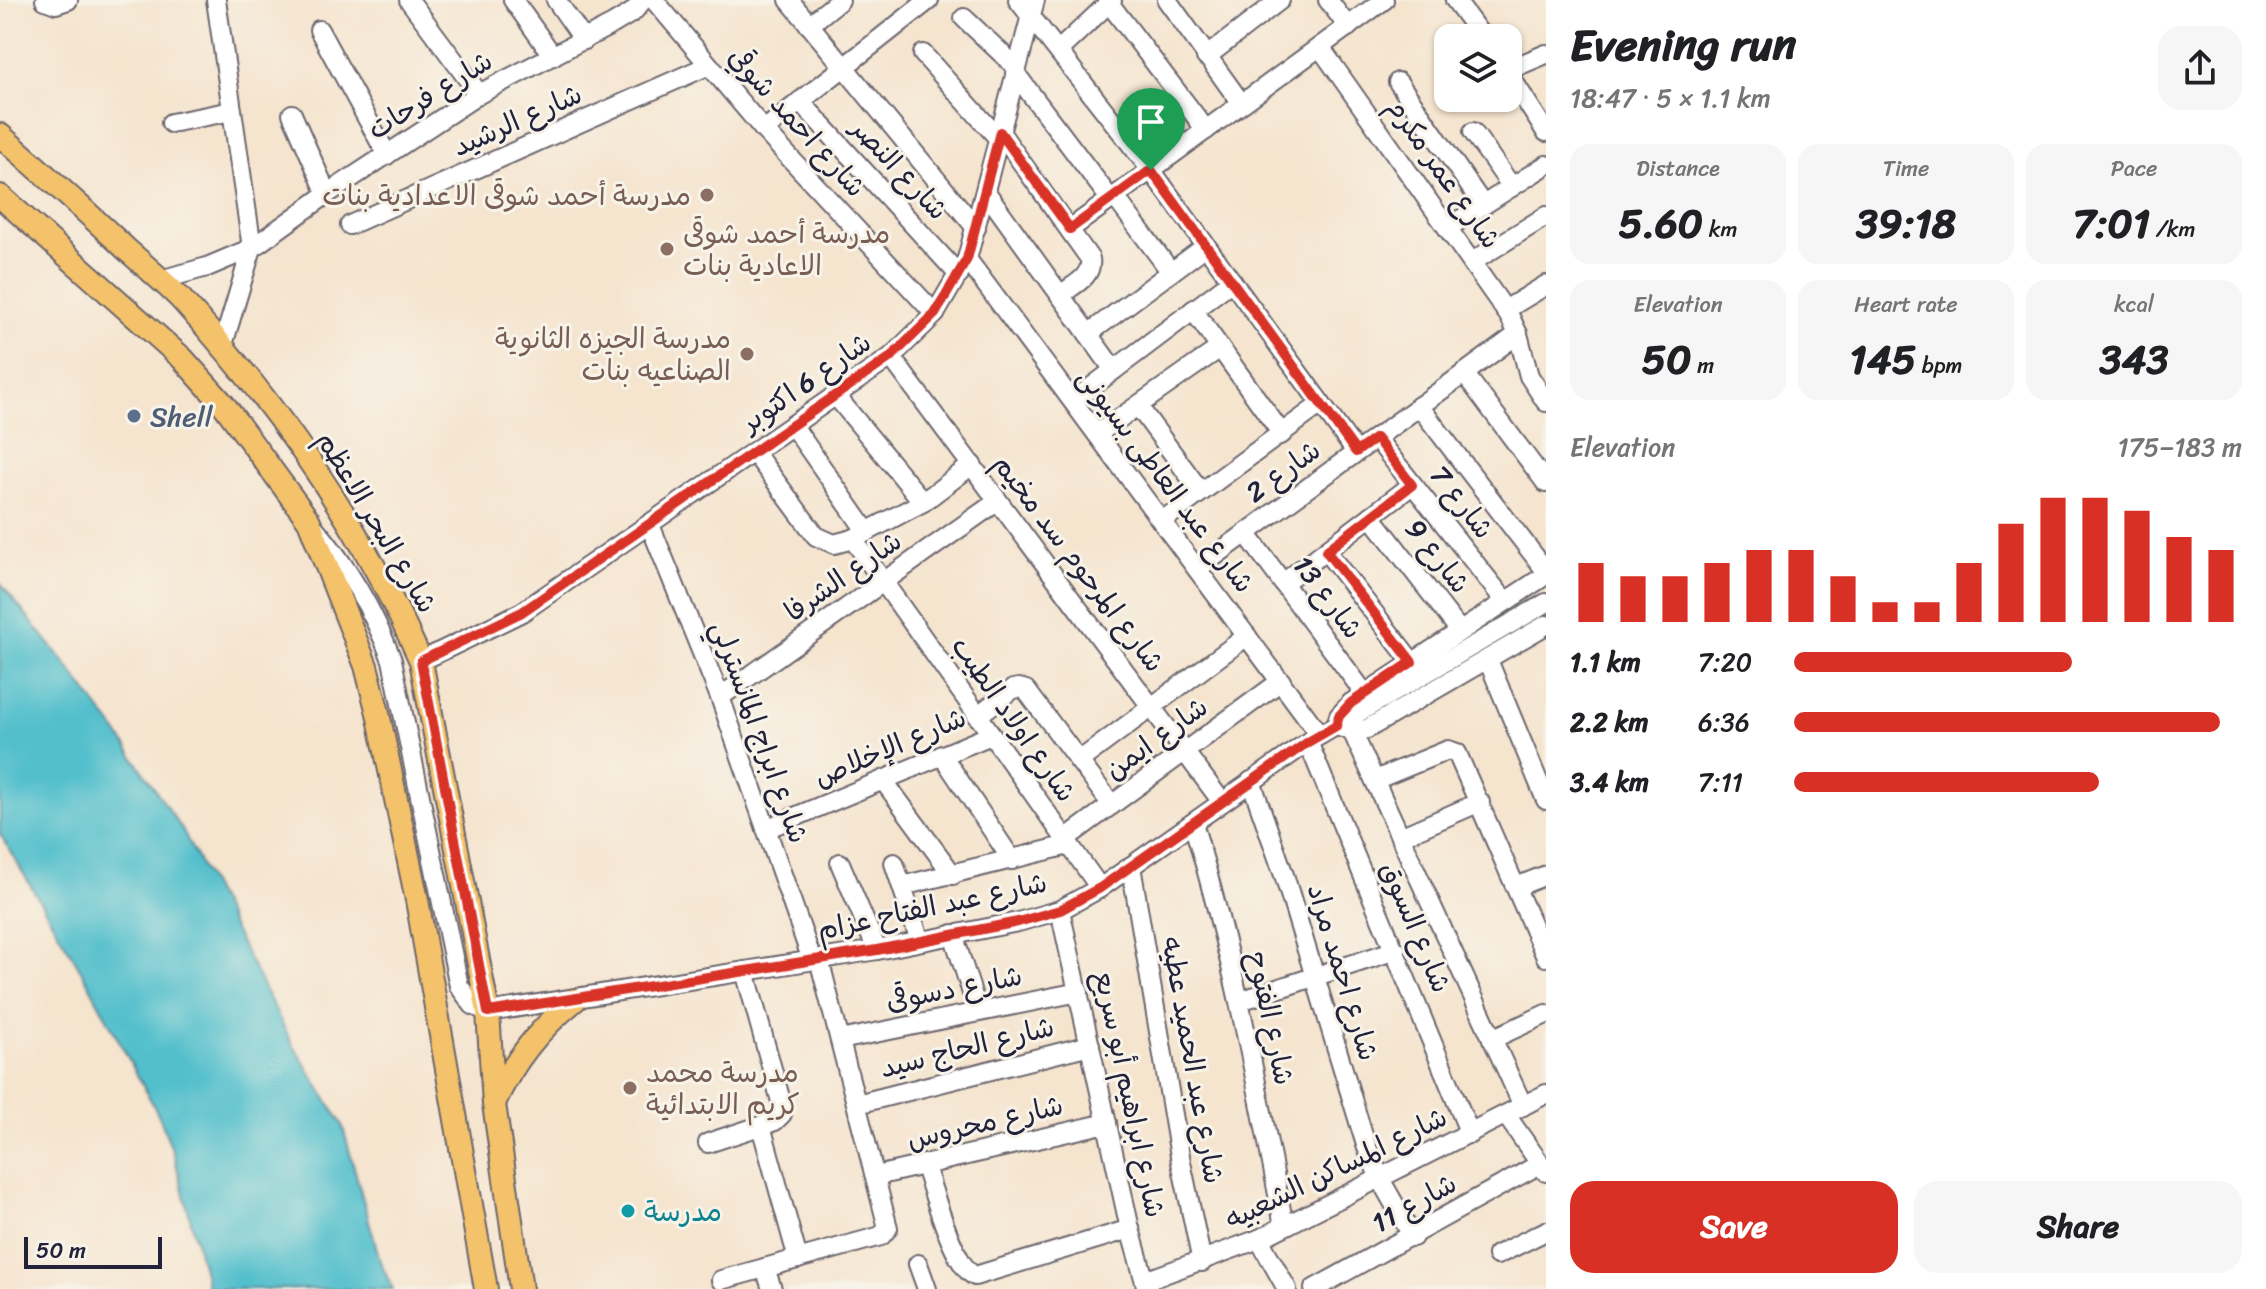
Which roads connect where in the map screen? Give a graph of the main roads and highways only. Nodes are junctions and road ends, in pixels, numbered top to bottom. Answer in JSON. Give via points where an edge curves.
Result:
{"nodes":[{"id":1,"x":0,"y":135,"type":"edge"},
{"id":2,"x":0,"y":196,"type":"edge"},
{"id":3,"x":575,"y":1000,"type":"road end"},
{"id":4,"x":494,"y":1104,"type":"junction"},
{"id":5,"x":486,"y":1289,"type":"edge"},
{"id":6,"x":521,"y":1289,"type":"edge"}],
"edges":[{"from":1,"to":4,"type":"main road","name":"شارع البحر الاعظم","via":[[178,297],[222,348],[316,471],[403,620],[421,661],[488,1012]]},
{"from":2,"to":5,"type":"main road","name":"شارع البحر الاعظم","via":[[194,370],[309,521],[366,666],[378,713]]},
{"from":3,"to":4,"type":"main road","via":[[527,1046]]},
{"from":4,"to":6,"type":"main road","name":"شارع البحر الاعظم"}]}
